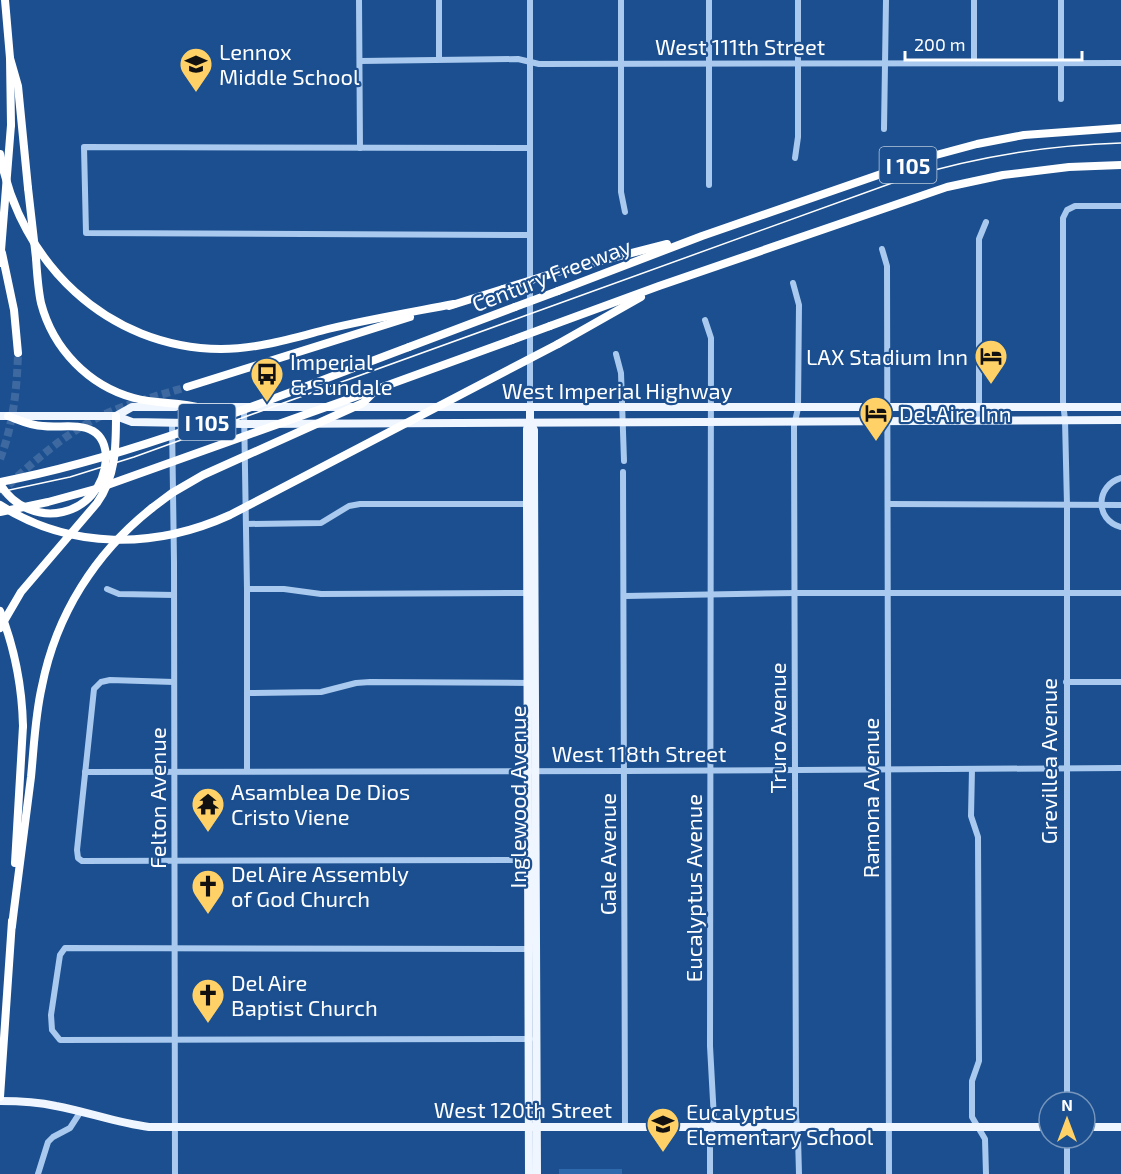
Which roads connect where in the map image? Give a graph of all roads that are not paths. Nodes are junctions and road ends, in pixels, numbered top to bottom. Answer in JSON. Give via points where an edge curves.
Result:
{"nodes":[{"id":1,"x":4,"y":0,"type":"edge"},
{"id":2,"x":359,"y":0,"type":"edge"},
{"id":3,"x":439,"y":0,"type":"edge"},
{"id":4,"x":530,"y":0,"type":"edge"},
{"id":5,"x":621,"y":0,"type":"edge"},
{"id":6,"x":709,"y":0,"type":"edge"},
{"id":7,"x":798,"y":0,"type":"edge"},
{"id":8,"x":886,"y":0,"type":"edge"},
{"id":9,"x":974,"y":0,"type":"edge"},
{"id":10,"x":1061,"y":0,"type":"edge"},
{"id":11,"x":10,"y":58,"type":"junction"},
{"id":12,"x":439,"y":59,"type":"junction"},
{"id":13,"x":360,"y":61,"type":"junction"},
{"id":14,"x":530,"y":62,"type":"junction"},
{"id":15,"x":886,"y":63,"type":"junction"},
{"id":16,"x":974,"y":63,"type":"junction"},
{"id":17,"x":1061,"y":63,"type":"junction"},
{"id":18,"x":1121,"y":63,"type":"edge"},
{"id":19,"x":621,"y":64,"type":"junction"},
{"id":20,"x":709,"y":64,"type":"junction"},
{"id":21,"x":798,"y":64,"type":"junction"},
{"id":22,"x":1061,"y":99,"type":"dead end"},
{"id":23,"x":1121,"y":128,"type":"edge"},
{"id":24,"x":884,"y":129,"type":"dead end"},
{"id":25,"x":360,"y":148,"type":"junction"},
{"id":26,"x":529,"y":148,"type":"junction"},
{"id":27,"x":0,"y":154,"type":"edge"},
{"id":28,"x":795,"y":158,"type":"dead end"},
{"id":29,"x":1121,"y":165,"type":"edge"},
{"id":30,"x":709,"y":185,"type":"dead end"},
{"id":31,"x":1121,"y":206,"type":"edge"},
{"id":32,"x":626,"y":212,"type":"dead end"},
{"id":33,"x":986,"y":222,"type":"dead end"},
{"id":34,"x":529,"y":235,"type":"junction"},
{"id":35,"x":702,"y":236,"type":"junction"},
{"id":36,"x":0,"y":244,"type":"edge"},
{"id":37,"x":882,"y":249,"type":"dead end"},
{"id":38,"x":0,"y":263,"type":"edge"},
{"id":39,"x":793,"y":283,"type":"dead end"},
{"id":40,"x":660,"y":286,"type":"junction"},
{"id":41,"x":454,"y":304,"type":"junction"},
{"id":42,"x":705,"y":320,"type":"dead end"},
{"id":43,"x":18,"y":353,"type":"tunnel mouth"},
{"id":44,"x":616,"y":354,"type":"dead end"},
{"id":45,"x":188,"y":387,"type":"tunnel mouth"},
{"id":46,"x":377,"y":389,"type":"junction"},
{"id":47,"x":1063,"y":407,"type":"junction"},
{"id":48,"x":1121,"y":407,"type":"edge"},
{"id":49,"x":202,"y":408,"type":"junction"},
{"id":50,"x":622,"y":408,"type":"junction"},
{"id":51,"x":710,"y":408,"type":"junction"},
{"id":52,"x":798,"y":408,"type":"junction"},
{"id":53,"x":886,"y":408,"type":"junction"},
{"id":54,"x":979,"y":408,"type":"junction"},
{"id":55,"x":244,"y":409,"type":"junction"},
{"id":56,"x":530,"y":409,"type":"junction"},
{"id":57,"x":4,"y":416,"type":"edge"},
{"id":58,"x":116,"y":416,"type":"junction"},
{"id":59,"x":1065,"y":420,"type":"junction"},
{"id":60,"x":1121,"y":420,"type":"edge"},
{"id":61,"x":530,"y":421,"type":"junction"},
{"id":62,"x":623,"y":421,"type":"junction"},
{"id":63,"x":796,"y":421,"type":"junction"},
{"id":64,"x":886,"y":421,"type":"junction"},
{"id":65,"x":979,"y":421,"type":"junction"},
{"id":66,"x":172,"y":422,"type":"junction"},
{"id":67,"x":709,"y":422,"type":"junction"},
{"id":68,"x":244,"y":424,"type":"junction"},
{"id":69,"x":624,"y":461,"type":"dead end"},
{"id":70,"x":623,"y":472,"type":"dead end"},
{"id":71,"x":1121,"y":477,"type":"edge"},
{"id":72,"x":0,"y":483,"type":"edge"},
{"id":73,"x":530,"y":504,"type":"junction"},
{"id":74,"x":888,"y":504,"type":"junction"},
{"id":75,"x":0,"y":505,"type":"edge"},
{"id":76,"x":1067,"y":505,"type":"junction"},
{"id":77,"x":1101,"y":505,"type":"junction"},
{"id":78,"x":1121,"y":505,"type":"edge"},
{"id":79,"x":0,"y":512,"type":"edge"},
{"id":80,"x":246,"y":524,"type":"junction"},
{"id":81,"x":1121,"y":527,"type":"edge"},
{"id":82,"x":107,"y":589,"type":"dead end"},
{"id":83,"x":247,"y":590,"type":"junction"},
{"id":84,"x":531,"y":593,"type":"junction"},
{"id":85,"x":795,"y":593,"type":"junction"},
{"id":86,"x":1121,"y":593,"type":"edge"},
{"id":87,"x":711,"y":594,"type":"junction"},
{"id":88,"x":888,"y":594,"type":"junction"},
{"id":89,"x":1066,"y":594,"type":"junction"},
{"id":90,"x":174,"y":595,"type":"junction"},
{"id":91,"x":625,"y":596,"type":"junction"},
{"id":92,"x":0,"y":611,"type":"edge"},
{"id":93,"x":0,"y":628,"type":"edge"},
{"id":94,"x":174,"y":682,"type":"junction"},
{"id":95,"x":1066,"y":682,"type":"junction"},
{"id":96,"x":1121,"y":682,"type":"edge"},
{"id":97,"x":531,"y":683,"type":"junction"},
{"id":98,"x":247,"y":693,"type":"junction"},
{"id":99,"x":1066,"y":767,"type":"junction"},
{"id":100,"x":1121,"y":768,"type":"edge"},
{"id":101,"x":888,"y":769,"type":"junction"},
{"id":102,"x":972,"y":769,"type":"junction"},
{"id":103,"x":795,"y":770,"type":"junction"},
{"id":104,"x":247,"y":771,"type":"junction"},
{"id":105,"x":531,"y":771,"type":"junction"},
{"id":106,"x":625,"y":771,"type":"junction"},
{"id":107,"x":711,"y":771,"type":"junction"},
{"id":108,"x":85,"y":772,"type":"junction"},
{"id":109,"x":175,"y":772,"type":"junction"},
{"id":110,"x":175,"y":860,"type":"junction"},
{"id":111,"x":531,"y":860,"type":"junction"},
{"id":112,"x":12,"y":926,"type":"junction"},
{"id":113,"x":532,"y":949,"type":"junction"},
{"id":114,"x":175,"y":950,"type":"junction"},
{"id":115,"x":175,"y":1039,"type":"junction"},
{"id":116,"x":532,"y":1039,"type":"junction"},
{"id":117,"x":1067,"y":1090,"type":"edge"},
{"id":118,"x":0,"y":1099,"type":"edge"},
{"id":119,"x":81,"y":1111,"type":"junction"},
{"id":120,"x":175,"y":1127,"type":"junction"},
{"id":121,"x":533,"y":1127,"type":"junction"},
{"id":122,"x":889,"y":1127,"type":"junction"},
{"id":123,"x":1097,"y":1127,"type":"edge"},
{"id":124,"x":1121,"y":1127,"type":"edge"},
{"id":125,"x":625,"y":1128,"type":"junction"},
{"id":126,"x":712,"y":1128,"type":"junction"},
{"id":127,"x":797,"y":1128,"type":"junction"},
{"id":128,"x":978,"y":1128,"type":"junction"},
{"id":129,"x":1037,"y":1128,"type":"edge"},
{"id":130,"x":1067,"y":1150,"type":"edge"},
{"id":131,"x":38,"y":1174,"type":"edge"},
{"id":132,"x":175,"y":1174,"type":"edge"},
{"id":133,"x":529,"y":1174,"type":"edge"},
{"id":134,"x":537,"y":1174,"type":"edge"},
{"id":135,"x":710,"y":1174,"type":"edge"},
{"id":136,"x":798,"y":1174,"type":"edge"},
{"id":137,"x":889,"y":1174,"type":"edge"},
{"id":138,"x":986,"y":1174,"type":"edge"},
{"id":139,"x":1067,"y":1174,"type":"edge"}],
"edges":[{"from":1,"to":11,"type":"highway"},
{"from":2,"to":13,"type":"street"},
{"from":3,"to":12,"type":"street"},
{"from":4,"to":14,"type":"street"},
{"from":5,"to":19,"type":"street"},
{"from":6,"to":20,"type":"street"},
{"from":7,"to":21,"type":"street"},
{"from":8,"to":15,"type":"street"},
{"from":9,"to":16,"type":"street"},
{"from":10,"to":17,"type":"street"},
{"from":11,"to":38,"type":"highway","bridge":true,"via":[[10,125]]},
{"from":11,"to":49,"type":"highway","bridge":true,"via":[[18,86],[39,292],[56,338],[88,375],[113,391],[136,399]]},
{"from":12,"to":13,"type":"street","name":"West 111th Street"},
{"from":12,"to":14,"type":"street","name":"West 111th Street"},
{"from":13,"to":25,"type":"street"},
{"from":14,"to":19,"type":"street","name":"West 111th Street"},
{"from":14,"to":26,"type":"street"},
{"from":15,"to":16,"type":"street","name":"West 111th Street"},
{"from":15,"to":21,"type":"street","name":"West 111th Street"},
{"from":15,"to":24,"type":"street"},
{"from":16,"to":17,"type":"street","name":"West 111th Street"},
{"from":17,"to":18,"type":"street","name":"West 111th Street"},
{"from":17,"to":22,"type":"street"},
{"from":19,"to":20,"type":"street","name":"West 111th Street"},
{"from":19,"to":32,"type":"street","via":[[621,192]]},
{"from":20,"to":21,"type":"street","name":"West 111th Street"},
{"from":20,"to":30,"type":"street"},
{"from":21,"to":28,"type":"street"},
{"from":23,"to":35,"type":"highway","name":"Century Freeway","number":"I 105","via":[[1046,133],[977,144]]},
{"from":25,"to":26,"type":"street"},
{"from":25,"to":34,"type":"street","via":[[84,147],[86,233]]},
{"from":26,"to":34,"type":"street"},
{"from":27,"to":41,"type":"highway","via":[[16,210],[52,269],[102,312],[158,338],[207,348],[252,347]]},
{"from":29,"to":40,"type":"highway","number":"I 105","via":[[1058,168],[946,187]]},
{"from":31,"to":47,"type":"street","name":"Grevillea Avenue","via":[[1075,206],[1064,214]]},
{"from":33,"to":54,"type":"street","via":[[979,239]]},
{"from":34,"to":56,"type":"street"},
{"from":35,"to":41,"type":"highway","bridge":true,"via":[[557,272]]},
{"from":35,"to":72,"type":"highway","name":"Century Freeway","number":"I 105","bridge":true,"via":[[157,440]]},
{"from":36,"to":43,"type":"highway","via":[[14,310]]},
{"from":37,"to":53,"type":"street","name":"Ramona Avenue","via":[[887,267]]},
{"from":39,"to":52,"type":"street","name":"Truro Avenue","via":[[799,305]]},
{"from":40,"to":46,"type":"highway","number":"I 105","bridge":true},
{"from":40,"to":75,"type":"highway","bridge":true,"via":[[598,323],[230,515],[184,533],[139,540],[91,538],[46,527]]},
{"from":41,"to":45,"type":"highway"},
{"from":42,"to":51,"type":"street","name":"Eucalyptus Avenue","via":[[711,338]]},
{"from":44,"to":50,"type":"street"},
{"from":46,"to":79,"type":"highway","number":"I 105","bridge":true,"via":[[99,488]]},
{"from":46,"to":112,"type":"highway","bridge":true,"via":[[363,403],[188,483],[160,501],[122,534],[88,575],[61,625],[44,674]]},
{"from":47,"to":48,"type":"main road","name":"West Imperial Highway"},
{"from":47,"to":54,"type":"main road","name":"West Imperial Highway"},
{"from":47,"to":59,"type":"street","name":"Grevillea Avenue"},
{"from":49,"to":55,"type":"main road","name":"West Imperial Highway"},
{"from":49,"to":58,"type":"main road","name":"West Imperial Highway","via":[[132,407]]},
{"from":50,"to":51,"type":"main road","name":"West Imperial Highway"},
{"from":50,"to":56,"type":"main road","name":"West Imperial Highway"},
{"from":50,"to":62,"type":"street"},
{"from":51,"to":52,"type":"main road","name":"West Imperial Highway"},
{"from":51,"to":67,"type":"street","name":"Eucalyptus Avenue"},
{"from":52,"to":53,"type":"main road","name":"West Imperial Highway"},
{"from":52,"to":63,"type":"street","name":"Truro Avenue"},
{"from":53,"to":54,"type":"main road","name":"West Imperial Highway"},
{"from":53,"to":64,"type":"street","name":"Ramona Avenue"},
{"from":54,"to":65,"type":"street"},
{"from":55,"to":56,"type":"main road","name":"West Imperial Highway"},
{"from":55,"to":68,"type":"street"},
{"from":56,"to":61,"type":"main road","name":"Inglewood Avenue"},
{"from":57,"to":58,"type":"main road","name":"West Imperial Highway"},
{"from":57,"to":72,"type":"highway","via":[[40,426],[87,428],[96,432],[106,452],[102,478],[92,495],[78,507],[61,513],[42,514],[27,509],[8,495]]},
{"from":58,"to":66,"type":"main road","name":"West Imperial Highway","via":[[132,422]]},
{"from":58,"to":93,"type":"highway","via":[[115,460],[106,489],[21,592]]},
{"from":59,"to":60,"type":"main road","name":"West Imperial Highway"},
{"from":59,"to":65,"type":"main road","name":"West Imperial Highway"},
{"from":59,"to":76,"type":"street","name":"Grevillea Avenue"},
{"from":61,"to":62,"type":"main road","name":"West Imperial Highway"},
{"from":61,"to":68,"type":"main road","name":"West Imperial Highway"},
{"from":61,"to":73,"type":"main road","name":"Inglewood Avenue","via":[[534,430]]},
{"from":62,"to":67,"type":"main road","name":"West Imperial Highway"},
{"from":62,"to":69,"type":"street"},
{"from":63,"to":64,"type":"main road","name":"West Imperial Highway"},
{"from":63,"to":67,"type":"main road","name":"West Imperial Highway"},
{"from":63,"to":85,"type":"street","name":"Truro Avenue"},
{"from":64,"to":65,"type":"main road","name":"West Imperial Highway"},
{"from":64,"to":74,"type":"street","name":"Ramona Avenue"},
{"from":66,"to":68,"type":"main road","name":"West Imperial Highway"},
{"from":66,"to":90,"type":"street","name":"Felton Avenue"},
{"from":67,"to":87,"type":"street","name":"Eucalyptus Avenue"},
{"from":68,"to":80,"type":"street"},
{"from":70,"to":91,"type":"street","name":"Gale Avenue"},
{"from":71,"to":77,"type":"street","via":[[1106,487]]},
{"from":73,"to":80,"type":"street","via":[[360,504],[349,506],[321,523]]},
{"from":73,"to":84,"type":"main road","name":"Inglewood Avenue"},
{"from":74,"to":76,"type":"street"},
{"from":74,"to":88,"type":"street","name":"Ramona Avenue"},
{"from":76,"to":77,"type":"street"},
{"from":76,"to":89,"type":"street","name":"Grevillea Avenue"},
{"from":77,"to":78,"type":"street"},
{"from":77,"to":81,"type":"street","via":[[1109,521]]},
{"from":80,"to":83,"type":"street"},
{"from":82,"to":90,"type":"street","via":[[119,594]]},
{"from":83,"to":84,"type":"street","via":[[321,594]]},
{"from":83,"to":98,"type":"street"},
{"from":84,"to":97,"type":"main road","name":"Inglewood Avenue"},
{"from":85,"to":87,"type":"street"},
{"from":85,"to":88,"type":"street"},
{"from":85,"to":103,"type":"street","name":"Truro Avenue"},
{"from":86,"to":89,"type":"street"},
{"from":87,"to":91,"type":"street"},
{"from":87,"to":107,"type":"street","name":"Eucalyptus Avenue"},
{"from":88,"to":89,"type":"street"},
{"from":88,"to":101,"type":"street","name":"Ramona Avenue"},
{"from":89,"to":95,"type":"street","name":"Grevillea Avenue"},
{"from":90,"to":94,"type":"street","name":"Felton Avenue"},
{"from":91,"to":106,"type":"street","name":"Gale Avenue"},
{"from":92,"to":112,"type":"highway","bridge":true,"via":[[17,663],[23,726]]},
{"from":94,"to":108,"type":"street","via":[[110,680],[97,685]]},
{"from":94,"to":109,"type":"street","name":"Felton Avenue"},
{"from":95,"to":96,"type":"street"},
{"from":95,"to":99,"type":"street","name":"Grevillea Avenue"},
{"from":97,"to":98,"type":"street","via":[[370,682],[321,692]]},
{"from":97,"to":105,"type":"main road","name":"Inglewood Avenue"},
{"from":98,"to":104,"type":"street"},
{"from":99,"to":100,"type":"street","name":"West 118th Street"},
{"from":99,"to":102,"type":"street","name":"West 118th Street"},
{"from":99,"to":117,"type":"street","name":"Grevillea Avenue"},
{"from":101,"to":102,"type":"street","name":"West 118th Street"},
{"from":101,"to":103,"type":"street","name":"West 118th Street"},
{"from":101,"to":122,"type":"street","name":"Ramona Avenue"},
{"from":102,"to":128,"type":"street","via":[[971,816],[978,837],[979,1049],[972,1081],[972,1117]]},
{"from":103,"to":107,"type":"street","name":"West 118th Street"},
{"from":103,"to":127,"type":"street","name":"Truro Avenue"},
{"from":104,"to":105,"type":"street","name":"West 118th Street"},
{"from":104,"to":109,"type":"street","name":"West 118th Street"},
{"from":105,"to":106,"type":"street","name":"West 118th Street"},
{"from":105,"to":111,"type":"main road","name":"Inglewood Avenue"},
{"from":106,"to":107,"type":"street","name":"West 118th Street"},
{"from":106,"to":125,"type":"street","name":"Gale Avenue"},
{"from":107,"to":126,"type":"street","name":"Eucalyptus Avenue"},
{"from":108,"to":109,"type":"street","name":"West 118th Street"},
{"from":108,"to":110,"type":"street","via":[[78,858],[88,862]]},
{"from":109,"to":110,"type":"street","name":"Felton Avenue"},
{"from":110,"to":111,"type":"street"},
{"from":110,"to":114,"type":"street","name":"Felton Avenue"},
{"from":111,"to":113,"type":"main road","name":"Inglewood Avenue"},
{"from":112,"to":118,"type":"highway"},
{"from":113,"to":114,"type":"street"},
{"from":113,"to":116,"type":"main road","name":"Inglewood Avenue"},
{"from":114,"to":115,"type":"street","name":"Felton Avenue"},
{"from":114,"to":115,"type":"street","via":[[65,948],[60,955],[51,1015],[52,1030],[60,1040]]},
{"from":115,"to":116,"type":"street"},
{"from":115,"to":120,"type":"street","name":"Felton Avenue"},
{"from":116,"to":121,"type":"main road","name":"Inglewood Avenue"},
{"from":118,"to":119,"type":"main road","name":"West 120th Street"},
{"from":119,"to":120,"type":"main road","name":"West 120th Street","via":[[124,1124]]},
{"from":119,"to":131,"type":"street","via":[[70,1128],[48,1142]]},
{"from":120,"to":121,"type":"main road","name":"West 120th Street"},
{"from":120,"to":132,"type":"street","name":"Felton Avenue"},
{"from":121,"to":125,"type":"main road","name":"West 120th Street"},
{"from":121,"to":133,"type":"main road","name":"Inglewood Avenue"},
{"from":121,"to":134,"type":"main road","name":"Inglewood Avenue"},
{"from":122,"to":127,"type":"main road","name":"West 120th Street"},
{"from":122,"to":128,"type":"main road","name":"West 120th Street"},
{"from":122,"to":137,"type":"street","name":"Ramona Avenue"},
{"from":123,"to":124,"type":"main road"},
{"from":125,"to":126,"type":"main road","name":"West 120th Street"},
{"from":126,"to":127,"type":"main road","name":"West 120th Street"},
{"from":126,"to":135,"type":"street","name":"Eucalyptus Avenue"},
{"from":127,"to":136,"type":"street","name":"Truro Avenue"},
{"from":128,"to":129,"type":"main road","name":"West 120th Street"},
{"from":128,"to":138,"type":"street","via":[[985,1138]]},
{"from":130,"to":139,"type":"street"}]}
